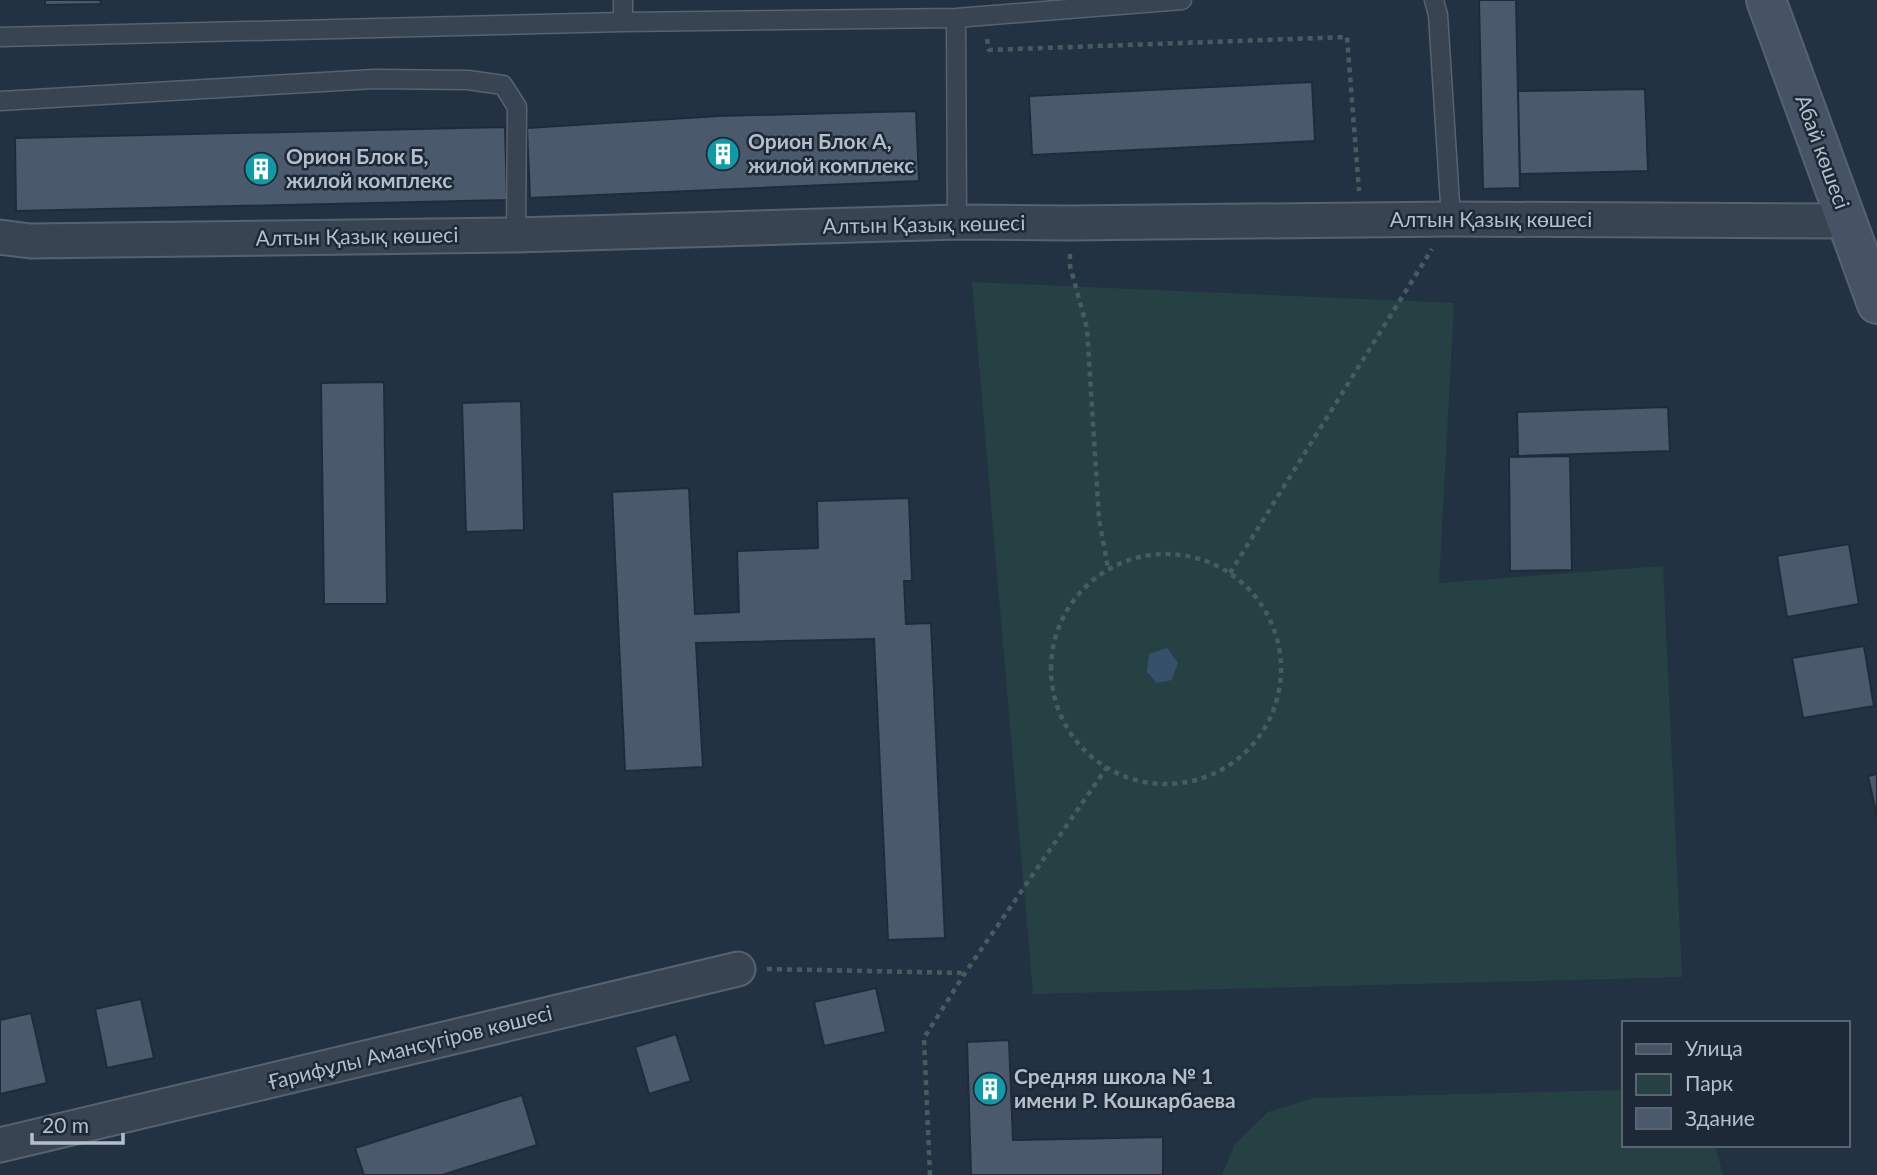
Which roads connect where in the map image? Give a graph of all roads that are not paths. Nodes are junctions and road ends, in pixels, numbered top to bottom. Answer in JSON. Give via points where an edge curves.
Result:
{"nodes":[{"id":1,"x":623,"y":0,"type":"edge"},
{"id":2,"x":1182,"y":0,"type":"edge"},
{"id":3,"x":1433,"y":0,"type":"edge"},
{"id":4,"x":1766,"y":0,"type":"edge"},
{"id":5,"x":981,"y":8,"type":"edge"},
{"id":6,"x":956,"y":18,"type":"junction"},
{"id":7,"x":623,"y":22,"type":"junction"},
{"id":8,"x":0,"y":37,"type":"edge"},
{"id":9,"x":0,"y":101,"type":"edge"},
{"id":10,"x":1451,"y":219,"type":"junction"},
{"id":11,"x":1849,"y":221,"type":"junction"},
{"id":12,"x":957,"y":222,"type":"junction"},
{"id":13,"x":516,"y":234,"type":"junction"},
{"id":14,"x":0,"y":237,"type":"edge"},
{"id":15,"x":1877,"y":304,"type":"edge"},
{"id":16,"x":738,"y":969,"type":"road end"},
{"id":17,"x":0,"y":1146,"type":"edge"}],
"edges":[{"from":1,"to":7,"type":"lane"},
{"from":2,"to":5,"type":"lane"},
{"from":3,"to":10,"type":"lane","via":[[1438,15]]},
{"from":4,"to":11,"type":"street","name":"Абай көшесі"},
{"from":5,"to":6,"type":"lane"},
{"from":6,"to":7,"type":"lane"},
{"from":6,"to":12,"type":"lane"},
{"from":7,"to":8,"type":"lane"},
{"from":9,"to":13,"type":"lane","via":[[374,79],[503,85],[517,107]]},
{"from":10,"to":11,"type":"street","name":"Алтын Қазық көшесі"},
{"from":10,"to":12,"type":"street","name":"Алтын Қазық көшесі"},
{"from":11,"to":15,"type":"street","name":"Абай көшесі"},
{"from":12,"to":13,"type":"street","name":"Алтын Қазық көшесі"},
{"from":13,"to":14,"type":"street","name":"Алтын Қазық көшесі","via":[[30,241]]},
{"from":16,"to":17,"type":"street","name":"Ғарифұлы Амансүгіров көшесі"}]}
